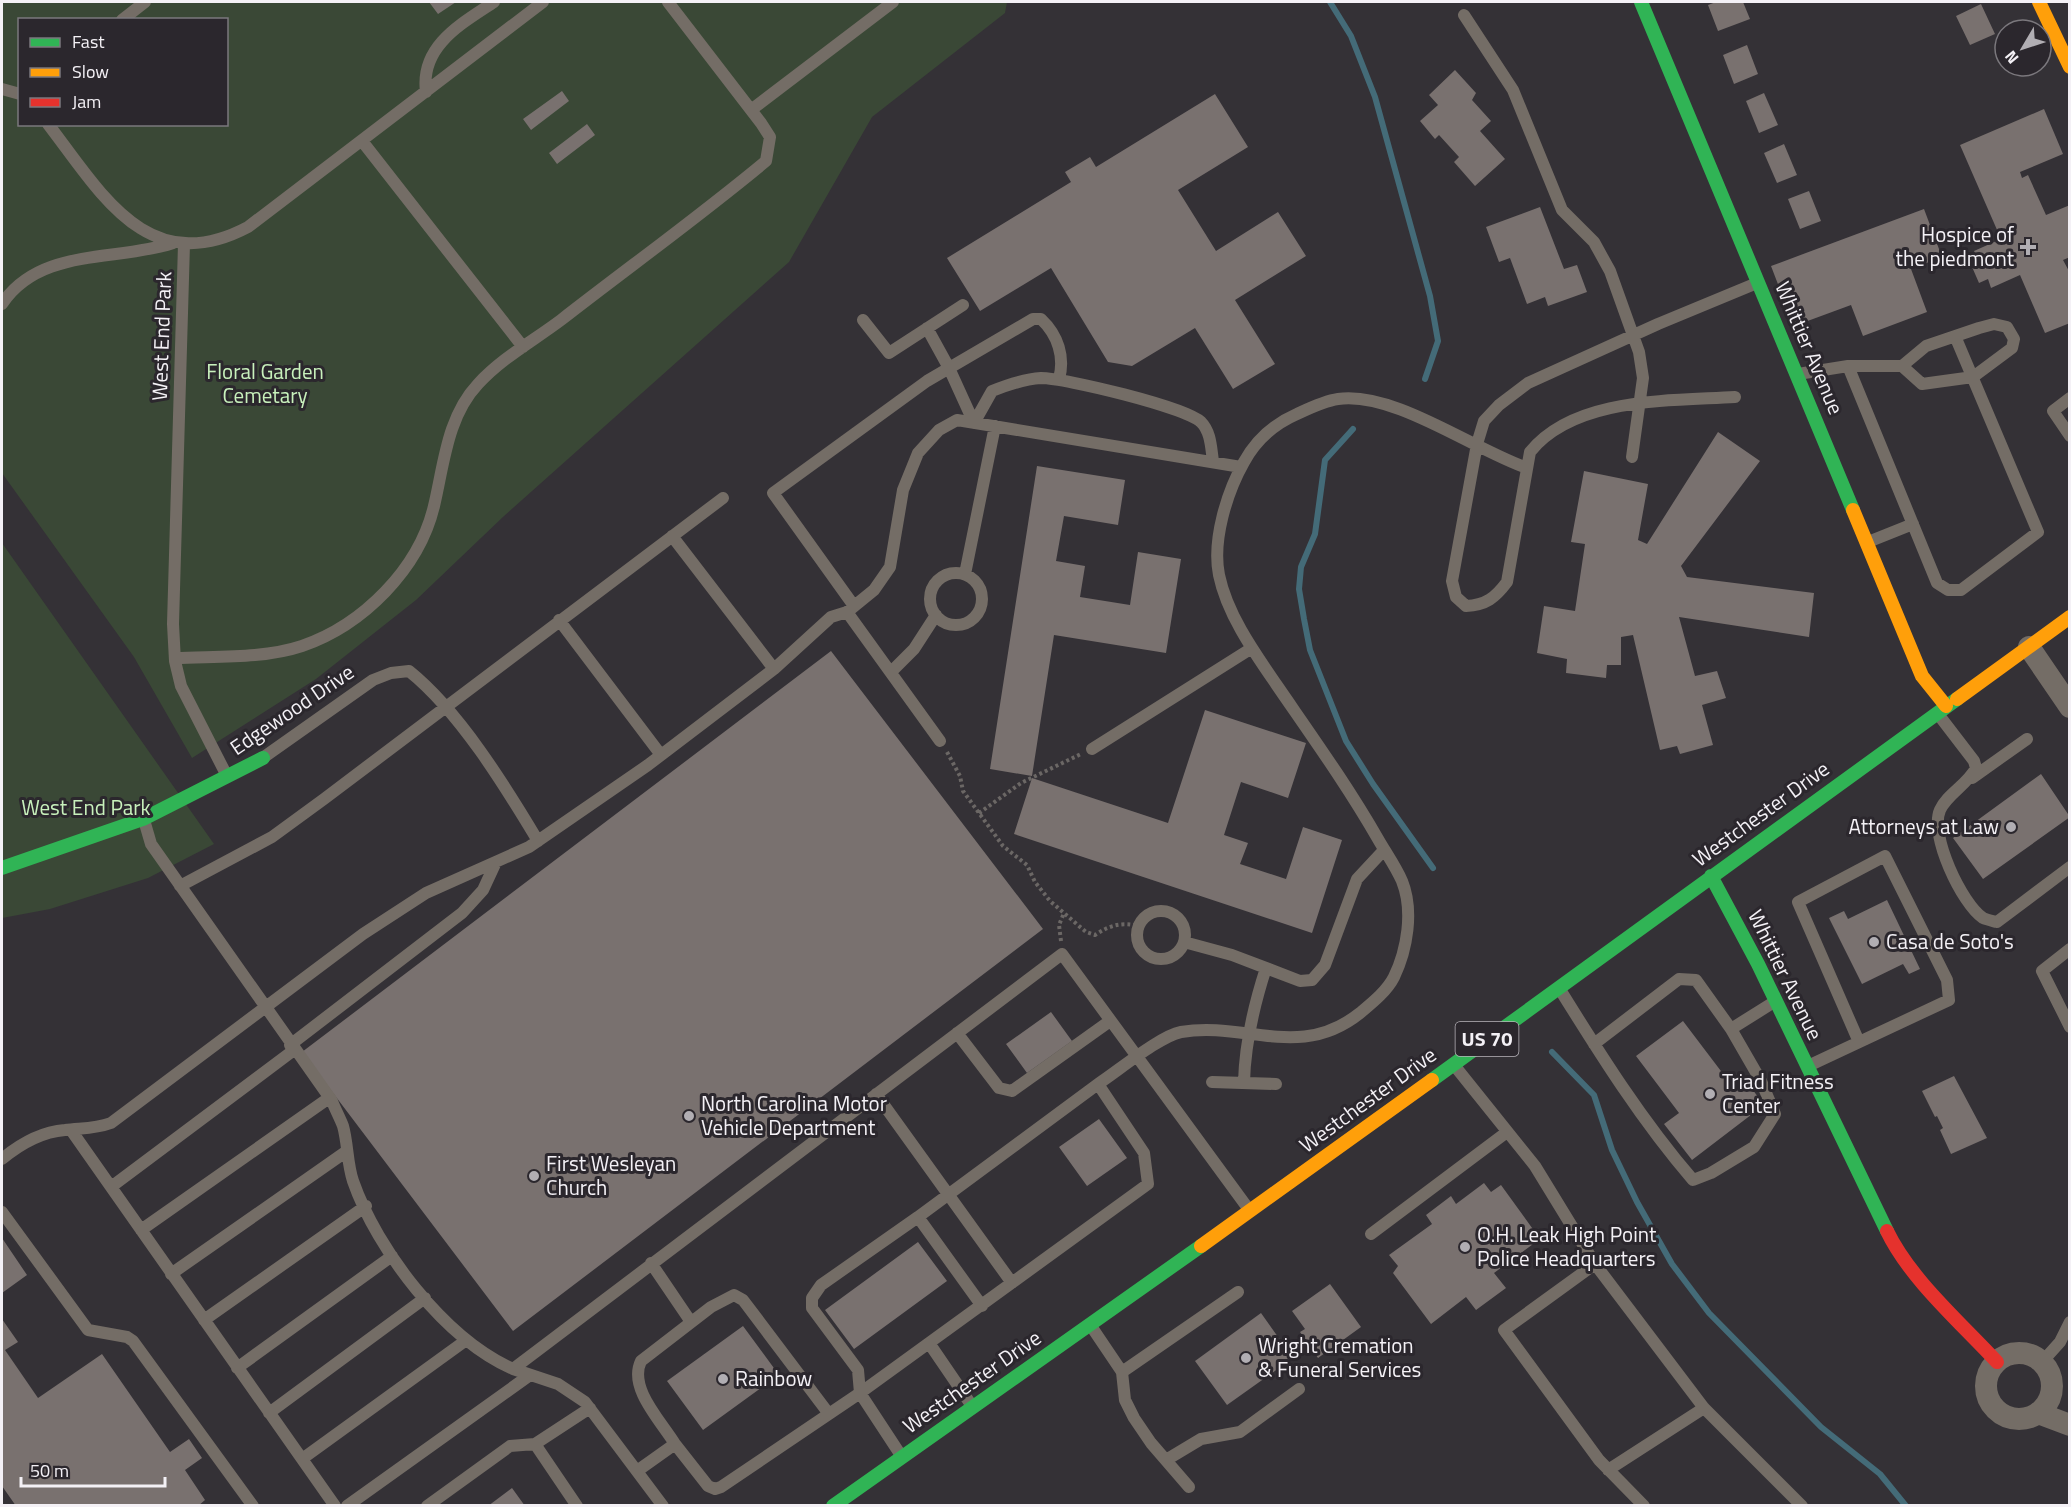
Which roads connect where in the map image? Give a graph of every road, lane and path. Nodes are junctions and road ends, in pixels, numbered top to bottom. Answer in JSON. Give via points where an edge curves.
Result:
{"nodes":[{"id":1,"x":145,"y":2,"type":"edge"},
{"id":2,"x":494,"y":2,"type":"edge"},
{"id":3,"x":522,"y":2,"type":"edge"},
{"id":4,"x":668,"y":2,"type":"edge"},
{"id":5,"x":893,"y":2,"type":"edge"},
{"id":6,"x":1641,"y":2,"type":"edge"},
{"id":7,"x":2039,"y":2,"type":"edge"},
{"id":8,"x":539,"y":5,"type":"edge"},
{"id":9,"x":1464,"y":15,"type":"dead end"},
{"id":10,"x":125,"y":18,"type":"edge"},
{"id":11,"x":2070,"y":67,"type":"edge"},
{"id":12,"x":2,"y":89,"type":"edge"},
{"id":13,"x":426,"y":92,"type":"junction"},
{"id":14,"x":18,"y":93,"type":"edge"},
{"id":15,"x":751,"y":110,"type":"junction"},
{"id":16,"x":50,"y":126,"type":"edge"},
{"id":17,"x":362,"y":141,"type":"junction"},
{"id":18,"x":179,"y":243,"type":"junction"},
{"id":19,"x":1759,"y":283,"type":"junction"},
{"id":20,"x":2,"y":304,"type":"edge"},
{"id":21,"x":963,"y":305,"type":"dead end"},
{"id":22,"x":863,"y":320,"type":"dead end"},
{"id":23,"x":927,"y":328,"type":"junction"},
{"id":24,"x":1631,"y":336,"type":"junction"},
{"id":25,"x":1955,"y":336,"type":"junction"},
{"id":26,"x":523,"y":347,"type":"junction"},
{"id":27,"x":1848,"y":366,"type":"junction"},
{"id":28,"x":1902,"y":366,"type":"junction"},
{"id":29,"x":949,"y":368,"type":"junction"},
{"id":30,"x":1797,"y":375,"type":"junction"},
{"id":31,"x":1973,"y":377,"type":"junction"},
{"id":32,"x":1059,"y":380,"type":"junction"},
{"id":33,"x":1735,"y":397,"type":"dead end"},
{"id":34,"x":2070,"y":398,"type":"edge"},
{"id":35,"x":1640,"y":403,"type":"junction"},
{"id":36,"x":974,"y":423,"type":"junction"},
{"id":37,"x":995,"y":426,"type":"junction"},
{"id":38,"x":2070,"y":436,"type":"edge"},
{"id":39,"x":1477,"y":444,"type":"junction"},
{"id":40,"x":1632,"y":457,"type":"dead end"},
{"id":41,"x":1213,"y":461,"type":"junction"},
{"id":42,"x":1241,"y":467,"type":"junction"},
{"id":43,"x":1527,"y":468,"type":"junction"},
{"id":44,"x":723,"y":498,"type":"dead end"},
{"id":45,"x":1913,"y":525,"type":"junction"},
{"id":46,"x":672,"y":536,"type":"junction"},
{"id":47,"x":1867,"y":542,"type":"junction"},
{"id":48,"x":964,"y":574,"type":"junction"},
{"id":49,"x":851,"y":609,"type":"junction"},
{"id":50,"x":936,"y":615,"type":"junction"},
{"id":51,"x":2070,"y":617,"type":"edge"},
{"id":52,"x":559,"y":620,"type":"junction"},
{"id":53,"x":2029,"y":647,"type":"junction"},
{"id":54,"x":1252,"y":648,"type":"junction"},
{"id":55,"x":175,"y":658,"type":"junction"},
{"id":56,"x":774,"y":669,"type":"junction"},
{"id":57,"x":891,"y":672,"type":"junction"},
{"id":58,"x":2070,"y":707,"type":"edge"},
{"id":59,"x":444,"y":708,"type":"junction"},
{"id":60,"x":1942,"y":710,"type":"junction"},
{"id":61,"x":2027,"y":739,"type":"dead end"},
{"id":62,"x":940,"y":741,"type":"joint"},
{"id":63,"x":1092,"y":749,"type":"joint"},
{"id":64,"x":661,"y":755,"type":"junction"},
{"id":65,"x":263,"y":758,"type":"joint"},
{"id":66,"x":227,"y":777,"type":"junction"},
{"id":67,"x":1971,"y":778,"type":"junction"},
{"id":68,"x":979,"y":813,"type":"junction"},
{"id":69,"x":143,"y":819,"type":"junction"},
{"id":70,"x":538,"y":841,"type":"junction"},
{"id":71,"x":1384,"y":850,"type":"junction"},
{"id":72,"x":496,"y":862,"type":"junction"},
{"id":73,"x":2070,"y":867,"type":"edge"},
{"id":74,"x":2,"y":868,"type":"edge"},
{"id":75,"x":1712,"y":876,"type":"junction"},
{"id":76,"x":180,"y":886,"type":"junction"},
{"id":77,"x":1064,"y":913,"type":"junction"},
{"id":78,"x":1139,"y":926,"type":"junction"},
{"id":79,"x":1184,"y":942,"type":"junction"},
{"id":80,"x":2070,"y":950,"type":"edge"},
{"id":81,"x":1062,"y":954,"type":"junction"},
{"id":82,"x":1266,"y":968,"type":"junction"},
{"id":83,"x":1558,"y":987,"type":"junction"},
{"id":84,"x":1776,"y":1001,"type":"junction"},
{"id":85,"x":265,"y":1009,"type":"junction"},
{"id":86,"x":1110,"y":1021,"type":"junction"},
{"id":87,"x":2070,"y":1027,"type":"edge"},
{"id":88,"x":1731,"y":1029,"type":"junction"},
{"id":89,"x":957,"y":1033,"type":"junction"},
{"id":90,"x":1249,"y":1035,"type":"junction"},
{"id":91,"x":1859,"y":1042,"type":"junction"},
{"id":92,"x":1594,"y":1044,"type":"junction"},
{"id":93,"x":292,"y":1047,"type":"junction"},
{"id":94,"x":1137,"y":1058,"type":"junction"},
{"id":95,"x":1453,"y":1064,"type":"junction"},
{"id":96,"x":1807,"y":1066,"type":"junction"},
{"id":97,"x":1212,"y":1082,"type":"dead end"},
{"id":98,"x":1244,"y":1082,"type":"junction"},
{"id":99,"x":1098,"y":1084,"type":"junction"},
{"id":100,"x":1276,"y":1084,"type":"dead end"},
{"id":101,"x":876,"y":1094,"type":"junction"},
{"id":102,"x":329,"y":1098,"type":"junction"},
{"id":103,"x":71,"y":1130,"type":"junction"},
{"id":104,"x":1507,"y":1132,"type":"junction"},
{"id":105,"x":347,"y":1151,"type":"junction"},
{"id":106,"x":2,"y":1159,"type":"edge"},
{"id":107,"x":111,"y":1187,"type":"junction"},
{"id":108,"x":947,"y":1195,"type":"junction"},
{"id":109,"x":366,"y":1206,"type":"junction"},
{"id":110,"x":2,"y":1212,"type":"edge"},
{"id":111,"x":1250,"y":1212,"type":"junction"},
{"id":112,"x":918,"y":1217,"type":"junction"},
{"id":113,"x":141,"y":1230,"type":"junction"},
{"id":114,"x":1371,"y":1234,"type":"dead end"},
{"id":115,"x":392,"y":1256,"type":"junction"},
{"id":116,"x":651,"y":1263,"type":"junction"},
{"id":117,"x":1595,"y":1264,"type":"junction"},
{"id":118,"x":171,"y":1274,"type":"junction"},
{"id":119,"x":1012,"y":1283,"type":"junction"},
{"id":120,"x":1238,"y":1292,"type":"dead end"},
{"id":121,"x":425,"y":1298,"type":"junction"},
{"id":122,"x":982,"y":1306,"type":"junction"},
{"id":123,"x":204,"y":1320,"type":"junction"},
{"id":124,"x":691,"y":1322,"type":"junction"},
{"id":125,"x":2070,"y":1322,"type":"edge"},
{"id":126,"x":1090,"y":1324,"type":"junction"},
{"id":127,"x":465,"y":1341,"type":"junction"},
{"id":128,"x":930,"y":1343,"type":"junction"},
{"id":129,"x":1997,"y":1362,"type":"junction"},
{"id":130,"x":2042,"y":1362,"type":"junction"},
{"id":131,"x":237,"y":1368,"type":"junction"},
{"id":132,"x":513,"y":1369,"type":"junction"},
{"id":133,"x":1122,"y":1372,"type":"junction"},
{"id":134,"x":530,"y":1375,"type":"junction"},
{"id":135,"x":1299,"y":1389,"type":"dead end"},
{"id":136,"x":860,"y":1393,"type":"junction"},
{"id":137,"x":973,"y":1407,"type":"junction"},
{"id":138,"x":590,"y":1408,"type":"junction"},
{"id":139,"x":1704,"y":1408,"type":"junction"},
{"id":140,"x":269,"y":1413,"type":"junction"},
{"id":141,"x":2038,"y":1413,"type":"junction"},
{"id":142,"x":829,"y":1414,"type":"junction"},
{"id":143,"x":2070,"y":1425,"type":"edge"},
{"id":144,"x":535,"y":1444,"type":"junction"},
{"id":145,"x":675,"y":1444,"type":"junction"},
{"id":146,"x":902,"y":1457,"type":"junction"},
{"id":147,"x":302,"y":1459,"type":"junction"},
{"id":148,"x":1166,"y":1460,"type":"junction"},
{"id":149,"x":1608,"y":1470,"type":"junction"},
{"id":150,"x":637,"y":1471,"type":"junction"},
{"id":151,"x":1189,"y":1487,"type":"dead end"},
{"id":152,"x":853,"y":1491,"type":"junction"},
{"id":153,"x":253,"y":1506,"type":"edge"},
{"id":154,"x":335,"y":1506,"type":"edge"},
{"id":155,"x":347,"y":1506,"type":"edge"},
{"id":156,"x":427,"y":1506,"type":"edge"},
{"id":157,"x":577,"y":1506,"type":"edge"},
{"id":158,"x":663,"y":1506,"type":"edge"},
{"id":159,"x":832,"y":1506,"type":"edge"},
{"id":160,"x":862,"y":1506,"type":"edge"},
{"id":161,"x":1644,"y":1506,"type":"edge"},
{"id":162,"x":1802,"y":1506,"type":"edge"}],
"edges":[{"from":1,"to":10,"type":"lane"},
{"from":2,"to":13,"type":"lane","via":[[441,40],[423,75]]},
{"from":3,"to":8,"type":"lane"},
{"from":4,"to":15,"type":"lane"},
{"from":5,"to":15,"type":"lane"},
{"from":6,"to":19,"type":"street","name":"Whittier Avenue"},
{"from":7,"to":11,"type":"street"},
{"from":8,"to":13,"type":"lane"},
{"from":9,"to":24,"type":"lane","via":[[1513,90],[1562,210],[1594,242],[1610,272]]},
{"from":12,"to":14,"type":"lane"},
{"from":13,"to":17,"type":"lane"},
{"from":15,"to":26,"type":"lane","via":[[770,137],[766,161]]},
{"from":16,"to":18,"type":"lane","via":[[120,216],[159,239]]},
{"from":17,"to":18,"type":"lane","via":[[248,227],[208,243]]},
{"from":17,"to":26,"type":"lane"},
{"from":18,"to":20,"type":"lane","via":[[76,259],[39,270]]},
{"from":18,"to":55,"type":"lane","name":"West End Park"},
{"from":19,"to":24,"type":"lane"},
{"from":19,"to":30,"type":"street","name":"Whittier Avenue"},
{"from":21,"to":23,"type":"lane"},
{"from":22,"to":23,"type":"lane","via":[[889,353]]},
{"from":23,"to":29,"type":"lane"},
{"from":24,"to":35,"type":"lane","via":[[1639,352],[1643,378]]},
{"from":24,"to":39,"type":"lane","via":[[1528,383],[1484,421]]},
{"from":25,"to":28,"type":"lane","via":[[1926,346]]},
{"from":25,"to":31,"type":"lane"},
{"from":25,"to":31,"type":"lane","via":[[1994,324],[2007,327],[2014,339],[2012,348]]},
{"from":26,"to":55,"type":"lane","via":[[477,385],[461,409],[449,436],[432,516],[418,548],[404,572],[375,602],[335,630],[302,646],[274,652]]},
{"from":27,"to":28,"type":"lane"},
{"from":27,"to":30,"type":"lane"},
{"from":27,"to":45,"type":"lane"},
{"from":28,"to":31,"type":"lane","via":[[1922,384]]},
{"from":29,"to":32,"type":"lane","via":[[1033,319],[1041,319],[1060,348]]},
{"from":29,"to":36,"type":"lane"},
{"from":29,"to":49,"type":"lane","via":[[773,493]]},
{"from":30,"to":47,"type":"street","name":"Whittier Avenue"},
{"from":31,"to":45,"type":"lane","via":[[2038,532],[1961,590],[1948,590],[1937,583]]},
{"from":32,"to":36,"type":"lane","via":[[1039,378],[992,391]]},
{"from":32,"to":41,"type":"lane","via":[[1072,380],[1180,412],[1201,422],[1210,438]]},
{"from":33,"to":35,"type":"lane"},
{"from":34,"to":38,"type":"lane","via":[[2052,411]]},
{"from":35,"to":40,"type":"lane"},
{"from":35,"to":43,"type":"lane","via":[[1606,409],[1542,437],[1530,452]]},
{"from":36,"to":37,"type":"lane"},
{"from":36,"to":49,"type":"lane","via":[[957,420],[939,430],[918,453],[903,490],[890,567],[874,590]]},
{"from":37,"to":41,"type":"lane"},
{"from":37,"to":48,"type":"lane"},
{"from":39,"to":42,"type":"lane","via":[[1396,409],[1363,399],[1337,399],[1283,420],[1253,444]]},
{"from":39,"to":43,"type":"lane","via":[[1501,459]]},
{"from":39,"to":43,"type":"lane","via":[[1452,581],[1456,597],[1466,606],[1495,598],[1507,582]]},
{"from":41,"to":42,"type":"lane"},
{"from":42,"to":54,"type":"lane","via":[[1229,488],[1221,525],[1219,573]]},
{"from":44,"to":46,"type":"lane"},
{"from":45,"to":47,"type":"lane"},
{"from":46,"to":52,"type":"lane"},
{"from":46,"to":56,"type":"lane"},
{"from":47,"to":60,"type":"street","name":"Whittier Avenue","via":[[1922,676]]},
{"from":48,"to":50,"type":"lane","via":[[948,574],[935,584],[930,600]]},
{"from":48,"to":50,"type":"lane","via":[[982,593],[980,610],[960,625]]},
{"from":49,"to":56,"type":"lane","via":[[831,618]]},
{"from":49,"to":57,"type":"lane"},
{"from":50,"to":57,"type":"lane","via":[[914,649]]},
{"from":51,"to":53,"type":"street","name":"Westchester Drive","number":"US 70"},
{"from":52,"to":59,"type":"lane"},
{"from":52,"to":64,"type":"lane"},
{"from":53,"to":58,"type":"street"},
{"from":53,"to":60,"type":"street","name":"Westchester Drive","number":"US 70"},
{"from":54,"to":63,"type":"lane"},
{"from":54,"to":71,"type":"lane","via":[[1355,800]]},
{"from":55,"to":66,"type":"lane","name":"West End Park","via":[[181,686]]},
{"from":56,"to":64,"type":"lane"},
{"from":57,"to":62,"type":"lane"},
{"from":59,"to":65,"type":"lane","name":"Edgewood Drive","via":[[409,671],[391,673],[373,680]]},
{"from":59,"to":70,"type":"lane","name":"Edgewood Drive","via":[[501,780]]},
{"from":59,"to":76,"type":"lane","via":[[272,837]]},
{"from":60,"to":67,"type":"lane","via":[[1974,761],[1976,768]]},
{"from":60,"to":75,"type":"street","name":"Westchester Drive","number":"US 70"},
{"from":61,"to":67,"type":"lane"},
{"from":62,"to":68,"type":"path","via":[[960,776],[963,791]]},
{"from":63,"to":68,"type":"path","via":[[1021,783]]},
{"from":64,"to":70,"type":"lane"},
{"from":65,"to":66,"type":"street","name":"Edgewood Drive"},
{"from":66,"to":69,"type":"street","name":"Edgewood Drive"},
{"from":67,"to":73,"type":"lane","via":[[1943,805],[1938,827],[1950,871],[1984,918],[1997,922]]},
{"from":68,"to":77,"type":"path","via":[[1003,846],[1019,856],[1035,882]]},
{"from":69,"to":74,"type":"street","name":"Edgewood Drive"},
{"from":69,"to":76,"type":"lane","via":[[151,844]]},
{"from":70,"to":72,"type":"lane"},
{"from":71,"to":82,"type":"lane","via":[[1357,879],[1318,975],[1300,981]]},
{"from":71,"to":90,"type":"lane","via":[[1403,883],[1408,910],[1407,939],[1393,979],[1373,1003],[1324,1034],[1288,1038]]},
{"from":72,"to":85,"type":"lane","via":[[426,893],[363,934]]},
{"from":72,"to":93,"type":"lane","via":[[483,890],[462,914]]},
{"from":75,"to":83,"type":"street","name":"Westchester Drive","number":"US 70"},
{"from":75,"to":84,"type":"street","name":"Whittier Avenue"},
{"from":76,"to":85,"type":"lane"},
{"from":77,"to":78,"type":"path","via":[[1095,935],[1117,924]]},
{"from":77,"to":81,"type":"path","via":[[1059,925]]},
{"from":78,"to":79,"type":"lane","via":[[1157,911],[1173,914],[1184,926]]},
{"from":78,"to":79,"type":"lane","via":[[1141,948],[1154,957],[1169,958]]},
{"from":79,"to":82,"type":"lane"},
{"from":80,"to":87,"type":"lane","via":[[2042,970]]},
{"from":81,"to":86,"type":"lane"},
{"from":81,"to":89,"type":"lane"},
{"from":82,"to":90,"type":"lane"},
{"from":83,"to":92,"type":"lane"},
{"from":83,"to":95,"type":"street","name":"Westchester Drive","number":"US 70"},
{"from":84,"to":88,"type":"lane"},
{"from":84,"to":96,"type":"street","name":"Whittier Avenue"},
{"from":85,"to":93,"type":"lane"},
{"from":85,"to":103,"type":"lane","via":[[111,1123],[92,1130]]},
{"from":86,"to":89,"type":"lane","via":[[1012,1091],[999,1088]]},
{"from":86,"to":94,"type":"lane"},
{"from":88,"to":92,"type":"lane","via":[[1696,980],[1679,979]]},
{"from":88,"to":92,"type":"lane","via":[[1761,1080],[1775,1114],[1754,1146],[1693,1180],[1661,1143]]},
{"from":89,"to":101,"type":"lane"},
{"from":90,"to":94,"type":"lane","via":[[1219,1030],[1180,1032]]},
{"from":90,"to":98,"type":"lane"},
{"from":91,"to":91,"type":"lane","via":[[1949,1000],[1947,980],[1885,856],[1798,902]]},
{"from":91,"to":96,"type":"lane"},
{"from":93,"to":102,"type":"lane"},
{"from":93,"to":107,"type":"lane"},
{"from":94,"to":99,"type":"lane"},
{"from":94,"to":111,"type":"lane"},
{"from":95,"to":104,"type":"lane"},
{"from":95,"to":111,"type":"street","name":"Westchester Drive","number":"US 70"},
{"from":96,"to":129,"type":"street","name":"Whittier Avenue","via":[[1893,1244]]},
{"from":97,"to":98,"type":"lane"},
{"from":98,"to":100,"type":"lane"},
{"from":99,"to":108,"type":"lane"},
{"from":99,"to":119,"type":"lane","via":[[1144,1153],[1148,1184]]},
{"from":101,"to":108,"type":"lane"},
{"from":101,"to":116,"type":"lane"},
{"from":102,"to":105,"type":"lane","via":[[343,1127]]},
{"from":102,"to":113,"type":"lane"},
{"from":103,"to":106,"type":"lane","via":[[29,1139]]},
{"from":103,"to":107,"type":"lane"},
{"from":104,"to":114,"type":"lane"},
{"from":104,"to":117,"type":"lane","via":[[1535,1166]]},
{"from":105,"to":109,"type":"lane","via":[[353,1180]]},
{"from":105,"to":118,"type":"lane"},
{"from":107,"to":113,"type":"lane"},
{"from":108,"to":112,"type":"lane"},
{"from":108,"to":119,"type":"lane"},
{"from":109,"to":115,"type":"lane"},
{"from":109,"to":123,"type":"lane"},
{"from":110,"to":153,"type":"lane","via":[[88,1330],[134,1341]]},
{"from":111,"to":126,"type":"street","name":"Westchester Drive","number":"US 70"},
{"from":112,"to":122,"type":"lane"},
{"from":112,"to":136,"type":"lane","via":[[821,1285],[812,1298],[812,1308],[858,1370]]},
{"from":113,"to":118,"type":"lane"},
{"from":115,"to":121,"type":"lane"},
{"from":115,"to":131,"type":"lane"},
{"from":116,"to":124,"type":"lane"},
{"from":116,"to":132,"type":"lane"},
{"from":117,"to":139,"type":"lane"},
{"from":117,"to":149,"type":"lane","via":[[1504,1330]]},
{"from":118,"to":123,"type":"lane"},
{"from":119,"to":122,"type":"lane"},
{"from":120,"to":133,"type":"lane"},
{"from":121,"to":127,"type":"lane"},
{"from":121,"to":140,"type":"lane"},
{"from":122,"to":128,"type":"lane"},
{"from":123,"to":131,"type":"lane"},
{"from":124,"to":142,"type":"lane","via":[[734,1295],[743,1300]]},
{"from":124,"to":145,"type":"lane","via":[[641,1361],[636,1372],[638,1385]]},
{"from":125,"to":130,"type":"lane","via":[[2060,1342]]},
{"from":126,"to":133,"type":"lane"},
{"from":126,"to":137,"type":"street","name":"Westchester Drive","number":"US 70"},
{"from":127,"to":132,"type":"lane"},
{"from":127,"to":147,"type":"lane"},
{"from":128,"to":136,"type":"lane"},
{"from":128,"to":137,"type":"lane"},
{"from":129,"to":130,"type":"street","via":[[2018,1353]]},
{"from":129,"to":141,"type":"street","via":[[1987,1380],[1987,1391],[1997,1410],[2017,1419]]},
{"from":130,"to":141,"type":"street","via":[[2053,1386],[2046,1406]]},
{"from":131,"to":140,"type":"lane"},
{"from":132,"to":134,"type":"lane"},
{"from":133,"to":148,"type":"lane","via":[[1125,1400]]},
{"from":134,"to":138,"type":"lane","via":[[558,1384]]},
{"from":134,"to":155,"type":"lane"},
{"from":135,"to":148,"type":"lane","via":[[1240,1432],[1201,1439]]},
{"from":136,"to":142,"type":"lane"},
{"from":136,"to":146,"type":"lane"},
{"from":137,"to":146,"type":"street","name":"Westchester Drive","number":"US 70"},
{"from":138,"to":144,"type":"lane"},
{"from":138,"to":150,"type":"lane"},
{"from":139,"to":149,"type":"lane"},
{"from":139,"to":162,"type":"lane"},
{"from":140,"to":147,"type":"lane"},
{"from":141,"to":143,"type":"street"},
{"from":142,"to":145,"type":"lane","via":[[715,1489],[708,1486]]},
{"from":144,"to":156,"type":"lane","via":[[510,1446]]},
{"from":144,"to":157,"type":"lane"},
{"from":145,"to":150,"type":"lane"},
{"from":146,"to":152,"type":"street","name":"Westchester Drive","number":"US 70"},
{"from":147,"to":154,"type":"lane"},
{"from":148,"to":151,"type":"lane"},
{"from":149,"to":161,"type":"lane"},
{"from":150,"to":158,"type":"lane"},
{"from":152,"to":159,"type":"street","name":"Westchester Drive","number":"US 70"},
{"from":152,"to":160,"type":"lane"}]}
